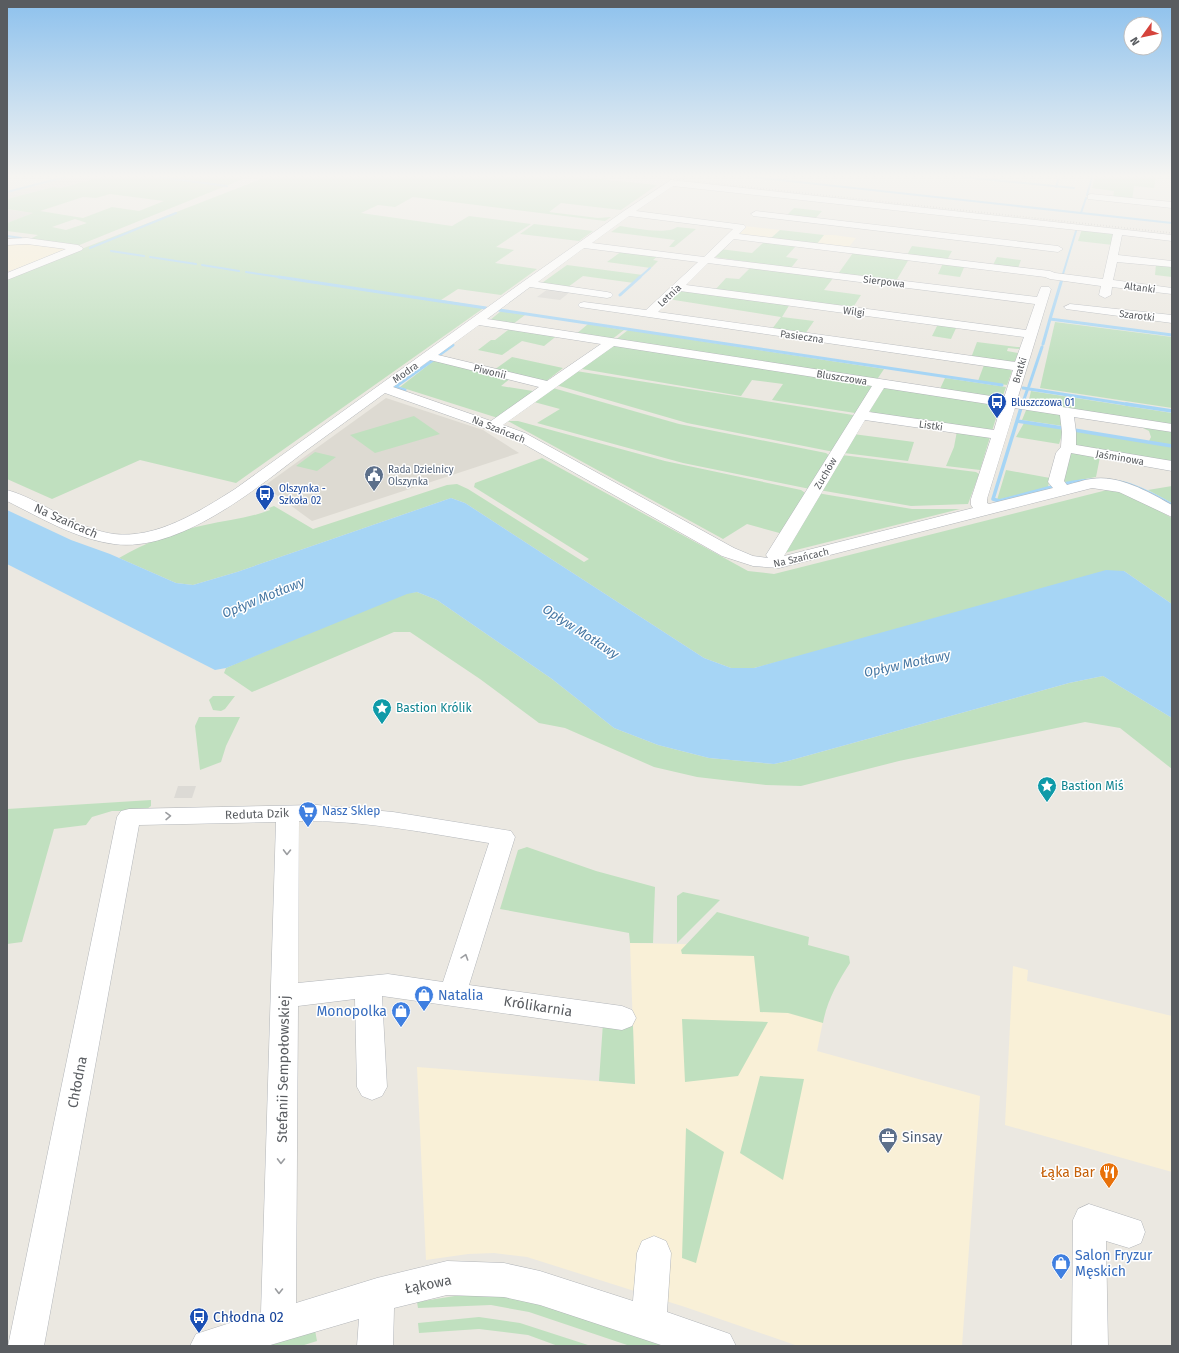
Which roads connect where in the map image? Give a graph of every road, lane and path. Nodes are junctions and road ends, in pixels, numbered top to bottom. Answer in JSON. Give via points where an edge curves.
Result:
{"nodes":[{"id":1,"x":591,"y":240,"type":"edge"},
{"id":2,"x":726,"y":240,"type":"edge"},
{"id":3,"x":765,"y":240,"type":"edge"},
{"id":4,"x":982,"y":240,"type":"edge"},
{"id":5,"x":1061,"y":240,"type":"edge"},
{"id":6,"x":1117,"y":240,"type":"edge"},
{"id":7,"x":7,"y":242,"type":"edge"},
{"id":8,"x":584,"y":245,"type":"junction"},
{"id":9,"x":1058,"y":249,"type":"junction"},
{"id":10,"x":1113,"y":258,"type":"junction"},
{"id":11,"x":706,"y":259,"type":"junction"},
{"id":12,"x":1172,"y":264,"type":"edge"},
{"id":13,"x":1050,"y":275,"type":"junction"},
{"id":14,"x":7,"y":277,"type":"edge"},
{"id":15,"x":1108,"y":283,"type":"junction"},
{"id":16,"x":530,"y":284,"type":"junction"},
{"id":17,"x":678,"y":286,"type":"junction"},
{"id":18,"x":1172,"y":291,"type":"edge"},
{"id":19,"x":614,"y":296,"type":"dead end"},
{"id":20,"x":1105,"y":296,"type":"joint"},
{"id":21,"x":645,"y":300,"type":"dead end"},
{"id":22,"x":1041,"y":301,"type":"junction"},
{"id":23,"x":661,"y":302,"type":"junction"},
{"id":24,"x":584,"y":305,"type":"dead end"},
{"id":25,"x":1070,"y":307,"type":"dead end"},
{"id":26,"x":1102,"y":311,"type":"junction"},
{"id":27,"x":649,"y":314,"type":"junction"},
{"id":28,"x":1172,"y":319,"type":"edge"},
{"id":29,"x":478,"y":321,"type":"junction"},
{"id":30,"x":511,"y":326,"type":"junction"},
{"id":31,"x":500,"y":334,"type":"dead end"},
{"id":32,"x":1031,"y":334,"type":"junction"},
{"id":33,"x":611,"y":342,"type":"junction"},
{"id":34,"x":428,"y":356,"type":"junction"},
{"id":35,"x":1020,"y":367,"type":"junction"},
{"id":36,"x":880,"y":383,"type":"junction"},
{"id":37,"x":551,"y":386,"type":"junction"},
{"id":38,"x":383,"y":388,"type":"junction"},
{"id":39,"x":1009,"y":403,"type":"junction"},
{"id":40,"x":1066,"y":411,"type":"junction"},
{"id":41,"x":862,"y":415,"type":"junction"},
{"id":42,"x":494,"y":425,"type":"junction"},
{"id":43,"x":1172,"y":428,"type":"edge"},
{"id":44,"x":999,"y":435,"type":"junction"},
{"id":45,"x":1068,"y":448,"type":"junction"},
{"id":46,"x":1172,"y":466,"type":"edge"},
{"id":47,"x":1063,"y":490,"type":"junction"},
{"id":48,"x":7,"y":494,"type":"edge"},
{"id":49,"x":986,"y":510,"type":"junction"},
{"id":50,"x":1172,"y":512,"type":"edge"},
{"id":51,"x":128,"y":540,"type":"joint"},
{"id":52,"x":779,"y":563,"type":"junction"},
{"id":53,"x":288,"y":813,"type":"junction"},
{"id":54,"x":129,"y":817,"type":"joint"},
{"id":55,"x":368,"y":986,"type":"junction"},
{"id":56,"x":453,"y":994,"type":"junction"},
{"id":57,"x":284,"y":996,"type":"junction"},
{"id":58,"x":622,"y":1018,"type":"dead end"},
{"id":59,"x":372,"y":1087,"type":"dead end"},
{"id":60,"x":1130,"y":1232,"type":"dead end"},
{"id":61,"x":654,"y":1253,"type":"dead end"},
{"id":62,"x":377,"y":1295,"type":"junction"},
{"id":63,"x":649,"y":1323,"type":"junction"},
{"id":64,"x":278,"y":1325,"type":"junction"},
{"id":65,"x":26,"y":1346,"type":"edge"},
{"id":66,"x":208,"y":1346,"type":"edge"},
{"id":67,"x":375,"y":1346,"type":"edge"},
{"id":68,"x":718,"y":1346,"type":"edge"},
{"id":69,"x":1090,"y":1346,"type":"edge"}],
"edges":[{"from":1,"to":8,"type":"street","name":"Modra"},
{"from":2,"to":11,"type":"street","name":"Letnia"},
{"from":3,"to":13,"type":"street","name":"Altanki"},
{"from":4,"to":9,"type":"street"},
{"from":5,"to":9,"type":"street","name":"Bratki"},
{"from":6,"to":10,"type":"street","name":"Altanki"},
{"from":7,"to":14,"type":"street","via":[[27,241],[78,248]]},
{"from":8,"to":11,"type":"street","name":"Sierpowa"},
{"from":8,"to":16,"type":"street","name":"Modra"},
{"from":9,"to":13,"type":"street","name":"Bratki"},
{"from":10,"to":12,"type":"street"},
{"from":10,"to":15,"type":"street","name":"Altanki"},
{"from":11,"to":17,"type":"street","name":"Letnia"},
{"from":11,"to":22,"type":"street","name":"Sierpowa"},
{"from":13,"to":15,"type":"street","name":"Altanki"},
{"from":13,"to":22,"type":"street","name":"Bratki"},
{"from":15,"to":18,"type":"street","name":"Altanki"},
{"from":15,"to":20,"type":"street","name":"Altanki"},
{"from":16,"to":19,"type":"street"},
{"from":16,"to":29,"type":"street","name":"Modra"},
{"from":17,"to":23,"type":"street","name":"Letnia"},
{"from":17,"to":32,"type":"street","name":"Wilgi"},
{"from":20,"to":26,"type":"street","name":"Szarotki"},
{"from":21,"to":23,"type":"street"},
{"from":22,"to":32,"type":"street","name":"Bratki"},
{"from":23,"to":27,"type":"street","name":"Letnia"},
{"from":24,"to":27,"type":"street","name":"Pasieczna"},
{"from":25,"to":26,"type":"street","name":"Szarotki"},
{"from":26,"to":28,"type":"street","name":"Szarotki"},
{"from":27,"to":35,"type":"street","name":"Pasieczna"},
{"from":29,"to":30,"type":"street","name":"Bluszczowa"},
{"from":29,"to":34,"type":"street","name":"Modra"},
{"from":30,"to":31,"type":"street"},
{"from":30,"to":33,"type":"street","name":"Bluszczowa"},
{"from":32,"to":35,"type":"street","name":"Bratki"},
{"from":33,"to":36,"type":"street","name":"Bluszczowa"},
{"from":33,"to":37,"type":"street"},
{"from":34,"to":37,"type":"street","name":"Piwonii"},
{"from":34,"to":38,"type":"street","name":"Modra"},
{"from":35,"to":39,"type":"street","name":"Bratki"},
{"from":36,"to":39,"type":"street","name":"Bluszczowa"},
{"from":36,"to":41,"type":"street","name":"Zuchów"},
{"from":37,"to":42,"type":"street"},
{"from":38,"to":42,"type":"street","name":"Na Szańcach"},
{"from":38,"to":51,"type":"street","name":"Modra","via":[[215,509],[167,531]]},
{"from":39,"to":40,"type":"street","name":"Bluszczowa"},
{"from":39,"to":44,"type":"street","name":"Bratki"},
{"from":40,"to":43,"type":"street","name":"Bluszczowa"},
{"from":40,"to":45,"type":"street"},
{"from":41,"to":44,"type":"street","name":"Listki"},
{"from":41,"to":52,"type":"street","name":"Zuchów","via":[[836,453],[775,555]]},
{"from":42,"to":52,"type":"street","name":"Na Szańcach","via":[[520,436],[746,561],[758,564]]},
{"from":44,"to":49,"type":"street","name":"Bratki","via":[[979,500],[979,505]]},
{"from":45,"to":46,"type":"street","name":"Jaśminowa"},
{"from":45,"to":47,"type":"street","via":[[1063,453],[1056,482]]},
{"from":47,"to":49,"type":"street","name":"Na Szańcach"},
{"from":47,"to":50,"type":"street","name":"Na Szańcach","via":[[1092,483],[1119,485]]},
{"from":48,"to":51,"type":"street","name":"Na Szańcach","via":[[95,536]]},
{"from":49,"to":52,"type":"street","name":"Na Szańcach"},
{"from":54,"to":53,"type":"street","name":"Reduta Dzik","one_way":true},
{"from":56,"to":53,"type":"street","name":"Reduta Dzik","one_way":true,"via":[[503,837],[393,820]]},
{"from":53,"to":57,"type":"street","name":"Stefanii Sempołowskiej","one_way":true},
{"from":54,"to":65,"type":"street","name":"Chłodna"},
{"from":55,"to":56,"type":"street","name":"Królikarnia","via":[[388,985]]},
{"from":55,"to":57,"type":"street","name":"Królikarnia"},
{"from":55,"to":59,"type":"street"},
{"from":56,"to":58,"type":"street","name":"Królikarnia"},
{"from":57,"to":64,"type":"street","name":"Stefanii Sempołowskiej","one_way":true},
{"from":60,"to":69,"type":"street","via":[[1089,1220]]},
{"from":61,"to":63,"type":"street"},
{"from":62,"to":63,"type":"street","name":"Łąkowa","via":[[447,1278],[504,1280],[540,1288]]},
{"from":62,"to":64,"type":"street","name":"Łąkowa"},
{"from":62,"to":67,"type":"street"},
{"from":63,"to":68,"type":"street","name":"Łąkowa"},
{"from":64,"to":66,"type":"street","name":"Łąkowa"}]}
